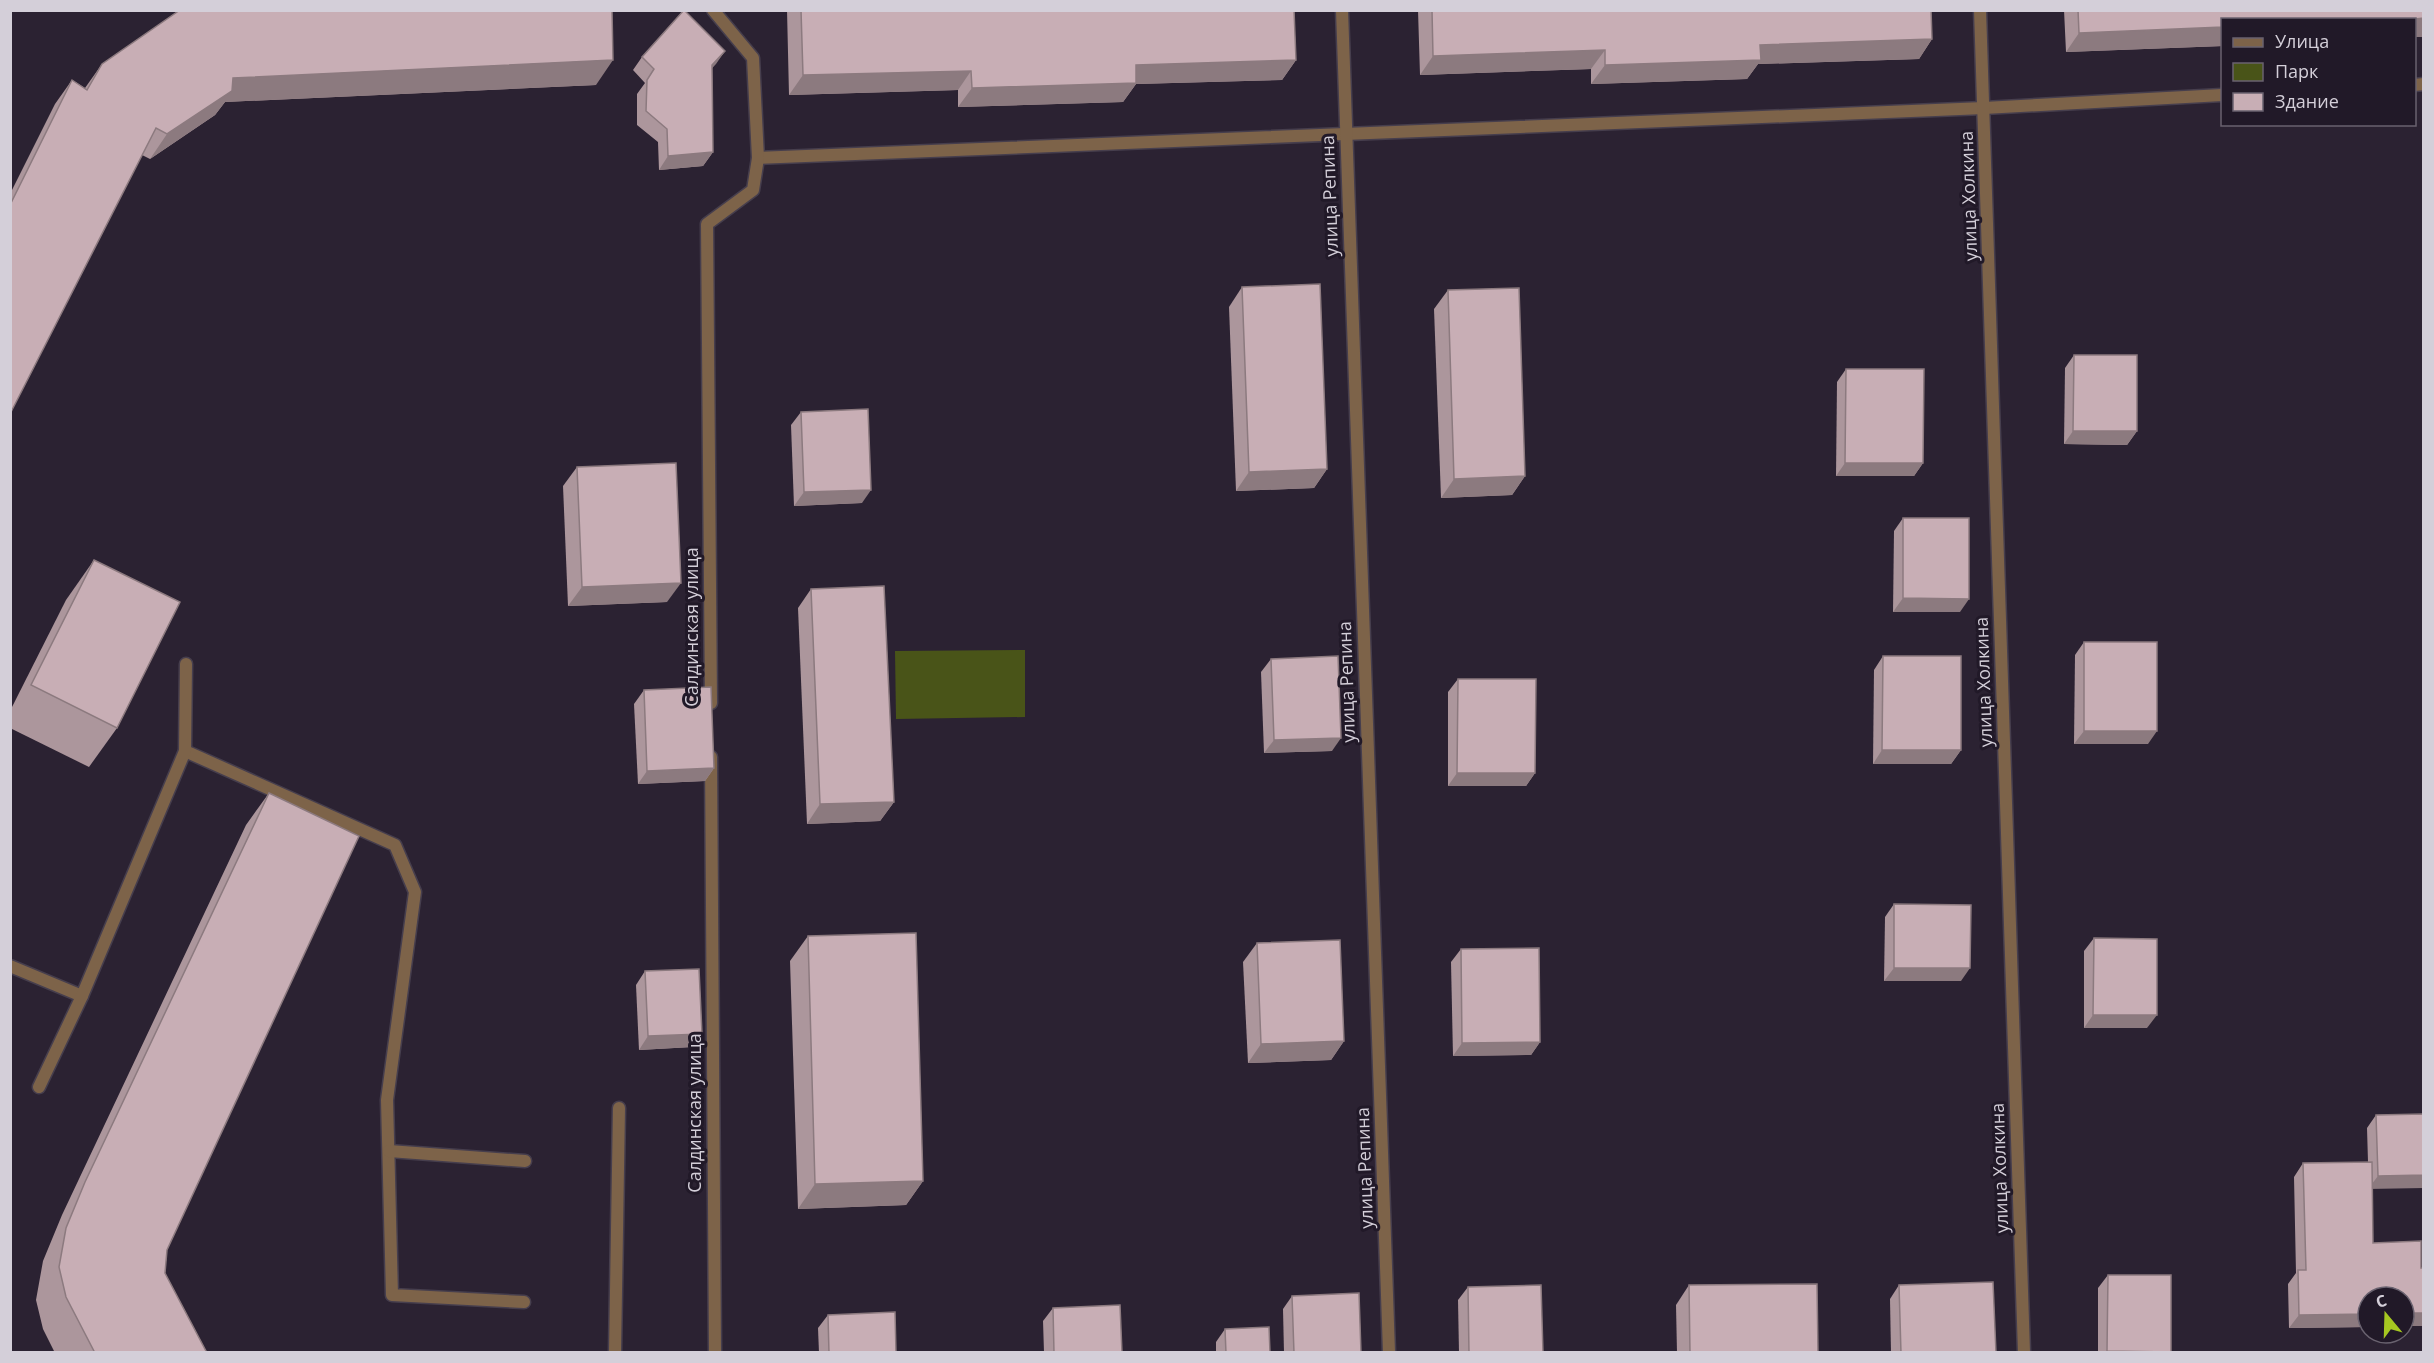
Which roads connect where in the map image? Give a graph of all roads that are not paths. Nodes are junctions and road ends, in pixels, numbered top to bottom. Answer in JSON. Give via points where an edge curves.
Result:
{"nodes":[{"id":1,"x":713,"y":10,"type":"edge"},
{"id":2,"x":1342,"y":10,"type":"edge"},
{"id":3,"x":1980,"y":10,"type":"edge"},
{"id":4,"x":2221,"y":95,"type":"edge"},
{"id":5,"x":1984,"y":108,"type":"junction"},
{"id":6,"x":1346,"y":133,"type":"junction"},
{"id":7,"x":758,"y":158,"type":"junction"},
{"id":8,"x":186,"y":663,"type":"dead end"},
{"id":9,"x":711,"y":711,"type":"edge"},
{"id":10,"x":711,"y":747,"type":"edge"},
{"id":11,"x":185,"y":751,"type":"junction"},
{"id":12,"x":10,"y":966,"type":"edge"},
{"id":13,"x":82,"y":996,"type":"junction"},
{"id":14,"x":39,"y":1087,"type":"dead end"},
{"id":15,"x":619,"y":1108,"type":"dead end"},
{"id":16,"x":388,"y":1151,"type":"junction"},
{"id":17,"x":525,"y":1161,"type":"dead end"},
{"id":18,"x":524,"y":1302,"type":"dead end"},
{"id":19,"x":615,"y":1353,"type":"edge"},
{"id":20,"x":715,"y":1353,"type":"edge"},
{"id":21,"x":1389,"y":1353,"type":"edge"},
{"id":22,"x":2024,"y":1353,"type":"edge"}],
"edges":[{"from":1,"to":7,"type":"street","name":"Салдинская улица","via":[[753,58]]},
{"from":2,"to":6,"type":"street","name":"улица Репина"},
{"from":3,"to":5,"type":"street","name":"улица Холкина"},
{"from":4,"to":5,"type":"street"},
{"from":5,"to":6,"type":"street"},
{"from":5,"to":22,"type":"street","name":"улица Холкина"},
{"from":6,"to":7,"type":"street"},
{"from":6,"to":21,"type":"street","name":"улица Репина"},
{"from":7,"to":9,"type":"street","name":"Салдинская улица","via":[[753,190],[708,224]]},
{"from":8,"to":11,"type":"street"},
{"from":10,"to":20,"type":"street","name":"Салдинская улица"},
{"from":11,"to":13,"type":"street"},
{"from":11,"to":16,"type":"street","via":[[395,845],[415,892],[387,1100]]},
{"from":12,"to":13,"type":"street"},
{"from":13,"to":14,"type":"street"},
{"from":15,"to":19,"type":"street"},
{"from":16,"to":17,"type":"street"},
{"from":16,"to":18,"type":"street","via":[[392,1295]]}]}
